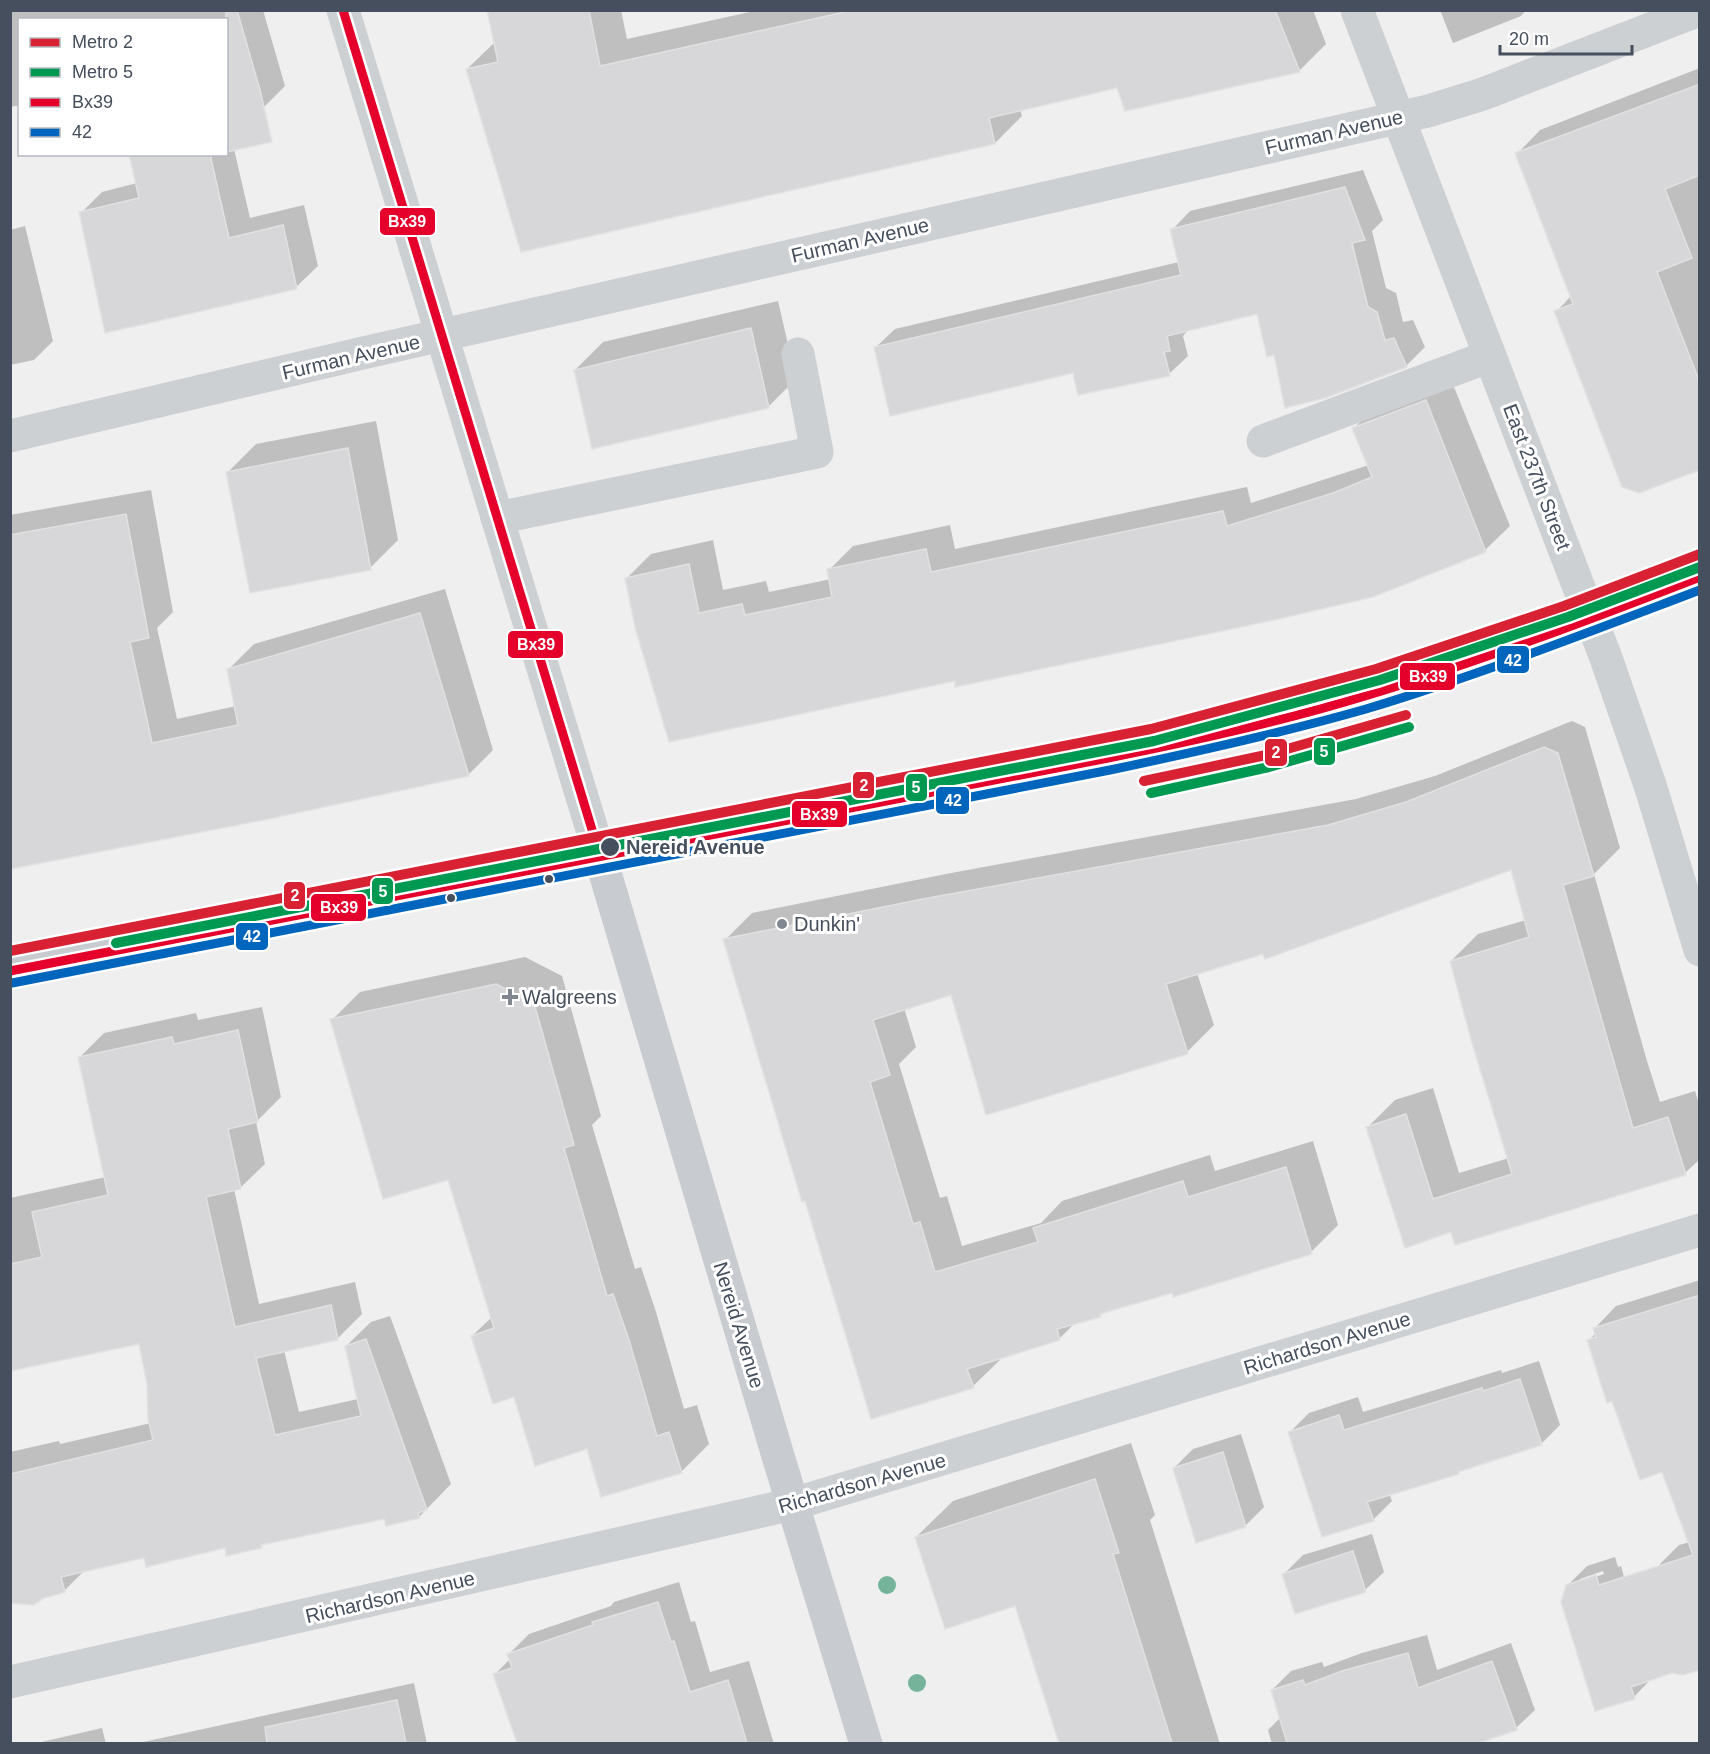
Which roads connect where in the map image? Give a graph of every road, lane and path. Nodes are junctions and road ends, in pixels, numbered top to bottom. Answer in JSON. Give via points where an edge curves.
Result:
{"nodes":[{"id":1,"x":343,"y":10,"type":"edge"},
{"id":2,"x":1357,"y":10,"type":"edge"},
{"id":3,"x":1699,"y":10,"type":"edge"},
{"id":4,"x":1398,"y":118,"type":"junction"},
{"id":5,"x":442,"y":336,"type":"junction"},
{"id":6,"x":798,"y":354,"type":"dead end"},
{"id":7,"x":1490,"y":356,"type":"junction"},
{"id":8,"x":10,"y":436,"type":"edge"},
{"id":9,"x":1263,"y":441,"type":"dead end"},
{"id":10,"x":497,"y":518,"type":"junction"},
{"id":11,"x":1700,"y":577,"type":"edge"},
{"id":12,"x":1591,"y":618,"type":"junction"},
{"id":13,"x":600,"y":856,"type":"junction"},
{"id":14,"x":1700,"y":950,"type":"edge"},
{"id":15,"x":10,"y":971,"type":"edge"},
{"id":16,"x":1700,"y":1230,"type":"edge"},
{"id":17,"x":793,"y":1504,"type":"junction"},
{"id":18,"x":10,"y":1682,"type":"edge"},
{"id":19,"x":866,"y":1743,"type":"edge"}],
"edges":[{"from":1,"to":5,"type":"street","name":"Nereid Avenue"},
{"from":2,"to":4,"type":"street","name":"East 237th Street"},
{"from":3,"to":4,"type":"street","name":"Furman Avenue","via":[[1483,94]]},
{"from":4,"to":5,"type":"street","name":"Furman Avenue"},
{"from":4,"to":7,"type":"street","name":"East 237th Street"},
{"from":5,"to":8,"type":"street","name":"Furman Avenue"},
{"from":5,"to":10,"type":"street","name":"Nereid Avenue"},
{"from":6,"to":10,"type":"street","via":[[817,452]]},
{"from":7,"to":9,"type":"street"},
{"from":7,"to":12,"type":"street","name":"East 237th Street"},
{"from":10,"to":13,"type":"street","name":"Nereid Avenue"},
{"from":11,"to":12,"type":"main road"},
{"from":12,"to":13,"type":"main road","via":[[1420,680],[1234,730]]},
{"from":12,"to":14,"type":"street","name":"East 237th Street","via":[[1636,742]]},
{"from":13,"to":15,"type":"main road"},
{"from":13,"to":17,"type":"main road","name":"Nereid Avenue"},
{"from":16,"to":17,"type":"street","name":"Richardson Avenue"},
{"from":17,"to":18,"type":"street","name":"Richardson Avenue"},
{"from":17,"to":19,"type":"main road","name":"Nereid Avenue"}]}
